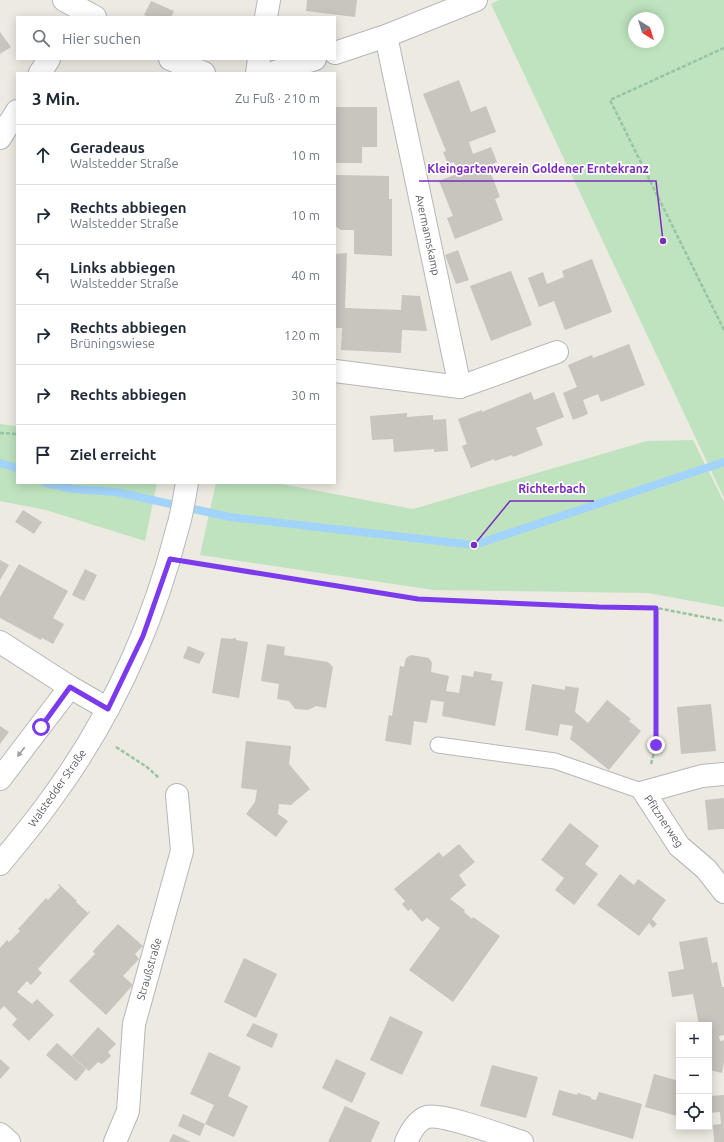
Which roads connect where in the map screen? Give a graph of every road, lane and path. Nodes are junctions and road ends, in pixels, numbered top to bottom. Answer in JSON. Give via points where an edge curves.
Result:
{"nodes":[{"id":1,"x":270,"y":0,"type":"edge"},
{"id":2,"x":476,"y":0,"type":"edge"},
{"id":3,"x":266,"y":16,"type":"edge"},
{"id":4,"x":386,"y":36,"type":"junction"},
{"id":5,"x":724,"y":48,"type":"edge"},
{"id":6,"x":336,"y":53,"type":"edge"},
{"id":7,"x":48,"y":60,"type":"edge"},
{"id":8,"x":172,"y":60,"type":"edge"},
{"id":9,"x":259,"y":60,"type":"edge"},
{"id":10,"x":312,"y":60,"type":"edge"},
{"id":11,"x":41,"y":72,"type":"edge"},
{"id":12,"x":202,"y":72,"type":"edge"},
{"id":13,"x":256,"y":72,"type":"edge"},
{"id":14,"x":275,"y":72,"type":"edge"},
{"id":15,"x":16,"y":113,"type":"edge"},
{"id":16,"x":0,"y":138,"type":"edge"},
{"id":17,"x":724,"y":330,"type":"edge"},
{"id":18,"x":557,"y":352,"type":"dead end"},
{"id":19,"x":336,"y":371,"type":"edge"},
{"id":20,"x":460,"y":387,"type":"junction"},
{"id":21,"x":0,"y":432,"type":"edge"},
{"id":22,"x":16,"y":434,"type":"edge"},
{"id":23,"x":187,"y":484,"type":"edge"},
{"id":24,"x":170,"y":559,"type":"junction"},
{"id":25,"x":656,"y":608,"type":"junction"},
{"id":26,"x":724,"y":621,"type":"edge"},
{"id":27,"x":0,"y":642,"type":"edge"},
{"id":28,"x":70,"y":687,"type":"junction"},
{"id":29,"x":108,"y":709,"type":"junction"},
{"id":30,"x":438,"y":745,"type":"dead end"},
{"id":31,"x":724,"y":774,"type":"edge"},
{"id":32,"x":0,"y":779,"type":"edge"},
{"id":33,"x":644,"y":792,"type":"junction"},
{"id":34,"x":177,"y":795,"type":"dead end"},
{"id":35,"x":0,"y":864,"type":"edge"},
{"id":36,"x":724,"y":892,"type":"edge"},
{"id":37,"x":0,"y":1134,"type":"edge"},
{"id":38,"x":409,"y":1135,"type":"edge"},
{"id":39,"x":9,"y":1142,"type":"edge"},
{"id":40,"x":114,"y":1142,"type":"edge"},
{"id":41,"x":522,"y":1142,"type":"edge"}],
"edges":[{"from":1,"to":3,"type":"street"},
{"from":2,"to":4,"type":"street"},
{"from":4,"to":6,"type":"street"},
{"from":4,"to":20,"type":"street","name":"Avermannskamp"},
{"from":5,"to":17,"type":"path","via":[[610,100]]},
{"from":7,"to":11,"type":"street"},
{"from":8,"to":12,"type":"street"},
{"from":9,"to":13,"type":"street"},
{"from":10,"to":14,"type":"street"},
{"from":15,"to":16,"type":"street"},
{"from":18,"to":20,"type":"street"},
{"from":19,"to":20,"type":"street"},
{"from":21,"to":22,"type":"path"},
{"from":23,"to":24,"type":"street","name":"Walstedder Straße"},
{"from":24,"to":25,"type":"path","via":[[418,599]]},
{"from":24,"to":29,"type":"street","name":"Walstedder Straße","via":[[143,636]]},
{"from":25,"to":26,"type":"path"},
{"from":25,"to":33,"type":"path","via":[[656,745]]},
{"from":27,"to":28,"type":"street"},
{"from":28,"to":29,"type":"street"},
{"from":28,"to":32,"type":"street","one_way":true},
{"from":29,"to":35,"type":"street","name":"Walstedder Straße","via":[[49,802]]},
{"from":30,"to":33,"type":"lane","via":[[555,761]]},
{"from":31,"to":33,"type":"street","name":"Pfitznerweg","via":[[702,776]]},
{"from":33,"to":36,"type":"street","name":"Pfitznerweg","via":[[679,846],[706,869]]},
{"from":34,"to":40,"type":"street","name":"Straußstraße","via":[[182,852],[134,1024],[128,1111]]},
{"from":37,"to":39,"type":"street"},
{"from":38,"to":41,"type":"street","via":[[426,1117],[443,1117]]}]}
